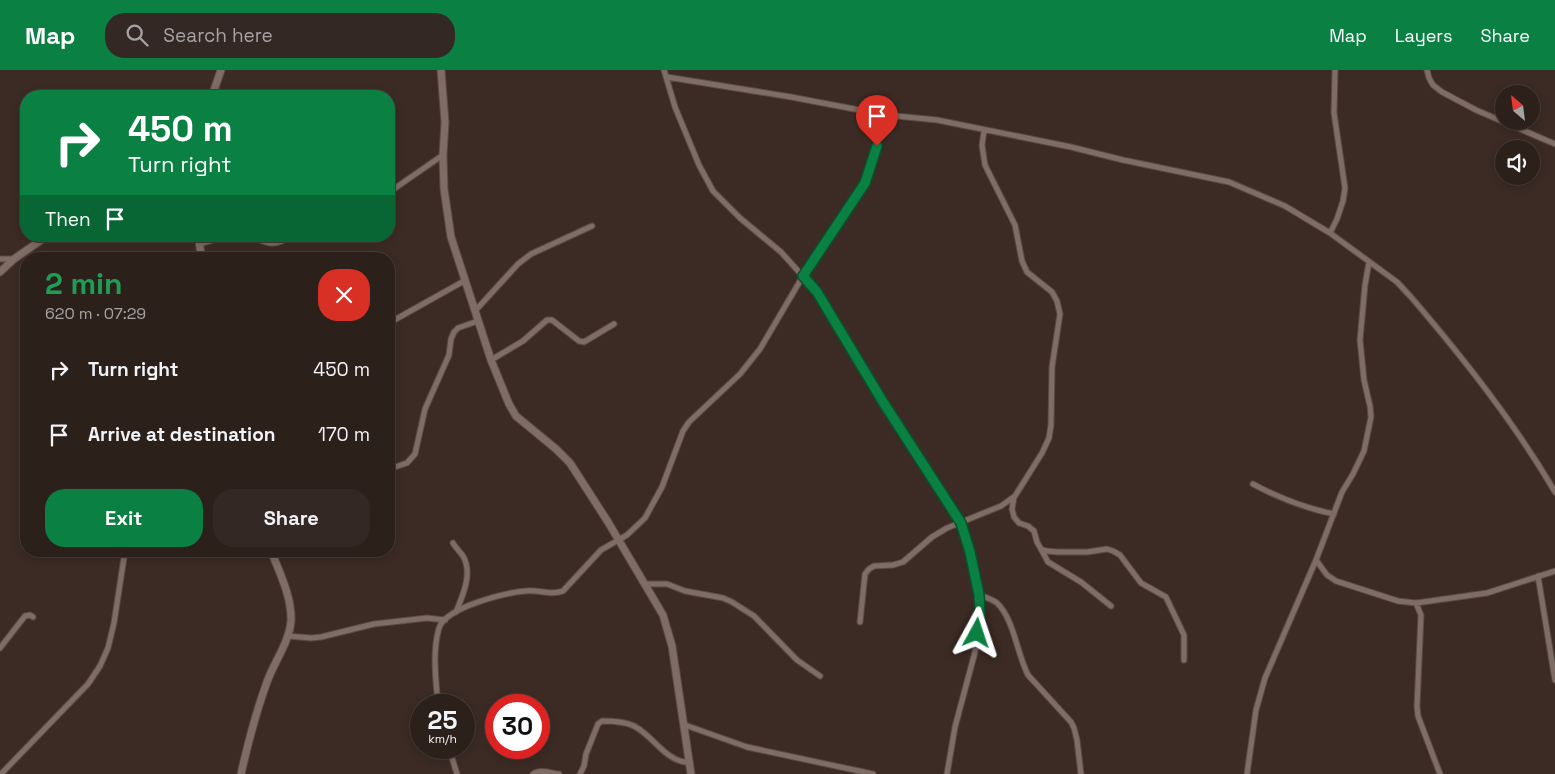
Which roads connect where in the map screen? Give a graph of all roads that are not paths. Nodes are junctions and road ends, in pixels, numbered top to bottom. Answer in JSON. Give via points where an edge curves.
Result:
{"nodes":[{"id":1,"x":221,"y":70,"type":"edge"},
{"id":2,"x":441,"y":70,"type":"edge"},
{"id":3,"x":664,"y":70,"type":"edge"},
{"id":4,"x":1334,"y":70,"type":"edge"},
{"id":5,"x":1427,"y":70,"type":"edge"},
{"id":6,"x":667,"y":78,"type":"junction"},
{"id":7,"x":214,"y":90,"type":"edge"},
{"id":8,"x":886,"y":115,"type":"junction"},
{"id":9,"x":984,"y":130,"type":"junction"},
{"id":10,"x":1555,"y":144,"type":"edge"},
{"id":11,"x":443,"y":155,"type":"junction"},
{"id":12,"x":395,"y":188,"type":"edge"},
{"id":13,"x":592,"y":226,"type":"dead end"},
{"id":14,"x":1330,"y":233,"type":"junction"},
{"id":15,"x":39,"y":242,"type":"edge"},
{"id":16,"x":262,"y":242,"type":"edge"},
{"id":17,"x":282,"y":242,"type":"edge"},
{"id":18,"x":24,"y":252,"type":"edge"},
{"id":19,"x":20,"y":255,"type":"edge"},
{"id":20,"x":0,"y":259,"type":"edge"},
{"id":21,"x":14,"y":259,"type":"junction"},
{"id":22,"x":1369,"y":262,"type":"junction"},
{"id":23,"x":0,"y":272,"type":"edge"},
{"id":24,"x":803,"y":276,"type":"junction"},
{"id":25,"x":464,"y":281,"type":"junction"},
{"id":26,"x":475,"y":311,"type":"junction"},
{"id":27,"x":395,"y":320,"type":"edge"},
{"id":28,"x":478,"y":321,"type":"junction"},
{"id":29,"x":614,"y":324,"type":"dead end"},
{"id":30,"x":491,"y":360,"type":"junction"},
{"id":31,"x":395,"y":467,"type":"edge"},
{"id":32,"x":1253,"y":484,"type":"dead end"},
{"id":33,"x":1555,"y":492,"type":"edge"},
{"id":34,"x":1014,"y":496,"type":"junction"},
{"id":35,"x":1334,"y":514,"type":"junction"},
{"id":36,"x":961,"y":523,"type":"junction"},
{"id":37,"x":619,"y":540,"type":"junction"},
{"id":38,"x":454,"y":543,"type":"dead end"},
{"id":39,"x":1041,"y":548,"type":"junction"},
{"id":40,"x":124,"y":557,"type":"edge"},
{"id":41,"x":274,"y":557,"type":"edge"},
{"id":42,"x":1316,"y":560,"type":"junction"},
{"id":43,"x":1555,"y":570,"type":"edge"},
{"id":44,"x":1538,"y":576,"type":"junction"},
{"id":45,"x":646,"y":584,"type":"junction"},
{"id":46,"x":979,"y":595,"type":"junction"},
{"id":47,"x":1429,"y":603,"type":"junction"},
{"id":48,"x":1416,"y":604,"type":"junction"},
{"id":49,"x":1111,"y":606,"type":"dead end"},
{"id":50,"x":456,"y":612,"type":"junction"},
{"id":51,"x":1421,"y":615,"type":"junction"},
{"id":52,"x":33,"y":617,"type":"dead end"},
{"id":53,"x":445,"y":620,"type":"junction"},
{"id":54,"x":860,"y":622,"type":"dead end"},
{"id":55,"x":288,"y":636,"type":"junction"},
{"id":56,"x":0,"y":648,"type":"edge"},
{"id":57,"x":1184,"y":660,"type":"dead end"},
{"id":58,"x":820,"y":676,"type":"dead end"},
{"id":59,"x":1555,"y":680,"type":"edge"},
{"id":60,"x":437,"y":694,"type":"edge"},
{"id":61,"x":685,"y":725,"type":"junction"},
{"id":62,"x":452,"y":759,"type":"edge"},
{"id":63,"x":690,"y":763,"type":"junction"},
{"id":64,"x":1,"y":774,"type":"edge"},
{"id":65,"x":241,"y":774,"type":"edge"},
{"id":66,"x":457,"y":774,"type":"edge"},
{"id":67,"x":533,"y":774,"type":"edge"},
{"id":68,"x":558,"y":774,"type":"edge"},
{"id":69,"x":580,"y":774,"type":"edge"},
{"id":70,"x":691,"y":774,"type":"edge"},
{"id":71,"x":873,"y":774,"type":"edge"},
{"id":72,"x":946,"y":774,"type":"edge"},
{"id":73,"x":1081,"y":774,"type":"edge"},
{"id":74,"x":1247,"y":774,"type":"edge"},
{"id":75,"x":1440,"y":774,"type":"edge"}],
"edges":[{"from":1,"to":7,"type":"main road"},
{"from":2,"to":11,"type":"main road","via":[[445,122]]},
{"from":3,"to":6,"type":"street"},
{"from":4,"to":14,"type":"street","via":[[1334,113],[1345,188]]},
{"from":5,"to":10,"type":"street","via":[[1433,85],[1442,92]]},
{"from":6,"to":8,"type":"street"},
{"from":6,"to":24,"type":"street","via":[[699,166],[713,191]]},
{"from":8,"to":9,"type":"street","via":[[938,120]]},
{"from":8,"to":24,"type":"street","via":[[865,183]]},
{"from":9,"to":14,"type":"street","via":[[1229,182],[1285,206]]},
{"from":9,"to":34,"type":"street","via":[[985,165],[1015,225],[1022,261],[1027,272],[1052,292],[1060,314],[1052,367],[1049,438]]},
{"from":11,"to":12,"type":"street"},
{"from":11,"to":25,"type":"main road","via":[[451,238]]},
{"from":13,"to":26,"type":"street","via":[[532,254],[518,264]]},
{"from":14,"to":22,"type":"street"},
{"from":15,"to":18,"type":"main road"},
{"from":16,"to":17,"type":"street"},
{"from":19,"to":21,"type":"main road"},
{"from":20,"to":21,"type":"street"},
{"from":21,"to":23,"type":"main road"},
{"from":22,"to":33,"type":"street","via":[[1397,282],[1499,405]]},
{"from":22,"to":35,"type":"street","via":[[1360,340],[1371,417],[1364,451]]},
{"from":24,"to":36,"type":"street","via":[[817,292]]},
{"from":24,"to":37,"type":"street","via":[[748,365],[689,422],[662,487],[645,518],[636,529]]},
{"from":25,"to":26,"type":"main road"},
{"from":25,"to":27,"type":"street"},
{"from":26,"to":28,"type":"main road"},
{"from":28,"to":30,"type":"main road"},
{"from":28,"to":31,"type":"street","via":[[454,332],[449,355],[422,418],[416,454],[407,463]]},
{"from":29,"to":30,"type":"street","via":[[584,342],[552,320],[546,320],[523,341]]},
{"from":30,"to":37,"type":"main road","via":[[516,416],[570,463]]},
{"from":32,"to":35,"type":"street","via":[[1300,506]]},
{"from":34,"to":36,"type":"street","via":[[1001,506]]},
{"from":34,"to":39,"type":"street","via":[[1014,517],[1034,531]]},
{"from":35,"to":42,"type":"street"},
{"from":36,"to":46,"type":"street"},
{"from":36,"to":54,"type":"street","via":[[932,537],[903,562],[868,569]]},
{"from":37,"to":45,"type":"main road"},
{"from":37,"to":50,"type":"street","via":[[601,550],[557,594],[526,590]]},
{"from":38,"to":50,"type":"street","via":[[468,568]]},
{"from":39,"to":49,"type":"street","via":[[1048,562]]},
{"from":39,"to":57,"type":"street","via":[[1087,552],[1107,549],[1120,555],[1141,583],[1166,597],[1184,635]]},
{"from":40,"to":64,"type":"street","via":[[114,623],[100,666],[88,684]]},
{"from":41,"to":55,"type":"main road","via":[[289,601],[291,621]]},
{"from":42,"to":48,"type":"street","via":[[1336,581]]},
{"from":42,"to":74,"type":"street","via":[[1265,678],[1256,710]]},
{"from":43,"to":44,"type":"street"},
{"from":44,"to":47,"type":"street","via":[[1487,593]]},
{"from":44,"to":59,"type":"street"},
{"from":45,"to":58,"type":"street","via":[[667,584],[732,602],[754,616],[797,660]]},
{"from":45,"to":61,"type":"main road","via":[[668,629]]},
{"from":46,"to":72,"type":"street","via":[[975,652]]},
{"from":46,"to":73,"type":"street","via":[[999,605],[1009,621],[1028,674],[1071,722]]},
{"from":47,"to":48,"type":"street"},
{"from":47,"to":51,"type":"street"},
{"from":48,"to":51,"type":"street"},
{"from":50,"to":53,"type":"street"},
{"from":51,"to":75,"type":"street","via":[[1418,716]]},
{"from":52,"to":56,"type":"street","via":[[24,616]]},
{"from":53,"to":55,"type":"street","via":[[427,618],[374,624],[311,638]]},
{"from":53,"to":60,"type":"street","via":[[440,628],[435,660]]},
{"from":55,"to":65,"type":"main road","via":[[254,721]]},
{"from":61,"to":63,"type":"main road"},
{"from":61,"to":71,"type":"street","via":[[747,747]]},
{"from":62,"to":66,"type":"street"},
{"from":63,"to":69,"type":"street","via":[[669,756],[632,725],[602,721],[598,724]]},
{"from":63,"to":70,"type":"main road"},
{"from":67,"to":68,"type":"street","via":[[542,771]]}]}
